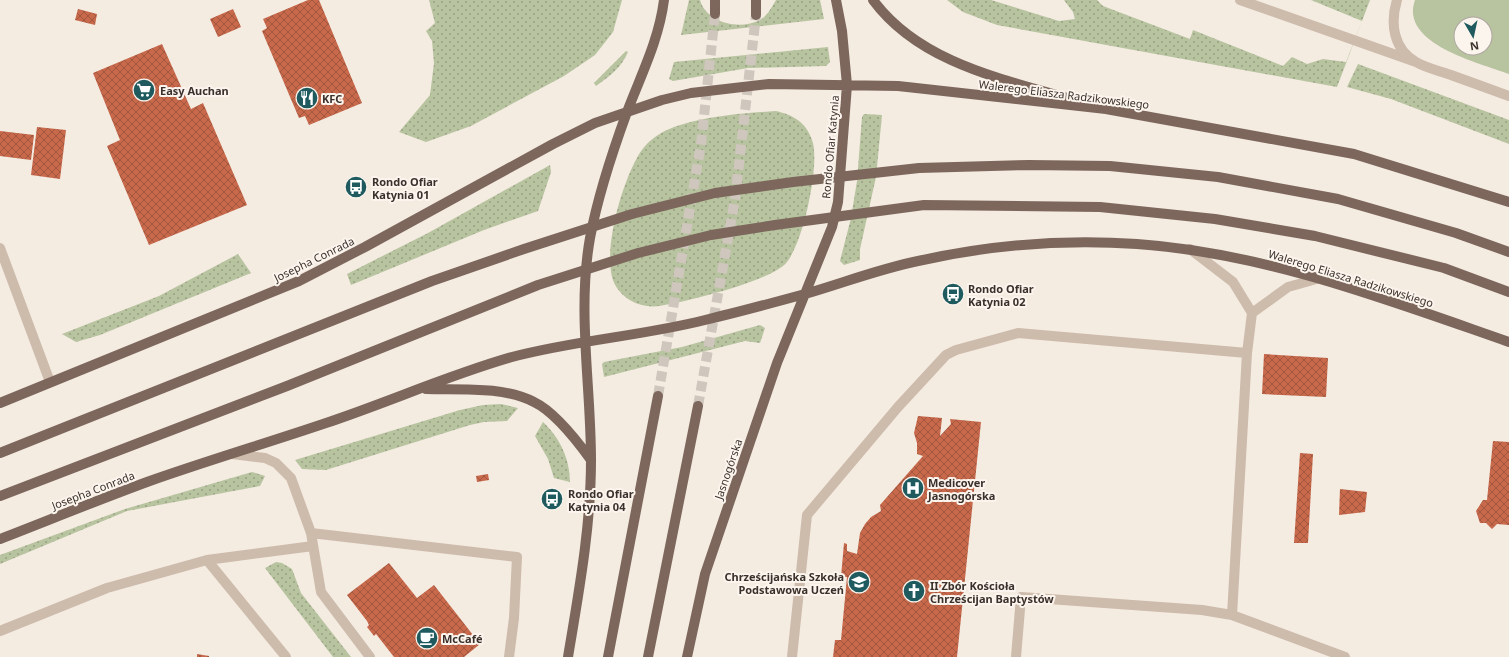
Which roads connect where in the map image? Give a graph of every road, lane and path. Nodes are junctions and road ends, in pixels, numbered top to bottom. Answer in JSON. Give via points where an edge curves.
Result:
{"nodes":[{"id":1,"x":664,"y":0,"type":"edge"},
{"id":2,"x":715,"y":0,"type":"edge"},
{"id":3,"x":756,"y":0,"type":"edge"},
{"id":4,"x":836,"y":0,"type":"edge"},
{"id":5,"x":873,"y":0,"type":"edge"},
{"id":6,"x":1240,"y":0,"type":"edge"},
{"id":7,"x":1397,"y":0,"type":"edge"},
{"id":8,"x":715,"y":14,"type":"tunnel mouth"},
{"id":9,"x":756,"y":15,"type":"tunnel mouth"},
{"id":10,"x":1416,"y":62,"type":"junction"},
{"id":11,"x":847,"y":85,"type":"junction"},
{"id":12,"x":1509,"y":96,"type":"edge"},
{"id":13,"x":1106,"y":109,"type":"junction"},
{"id":14,"x":627,"y":112,"type":"junction"},
{"id":15,"x":1509,"y":202,"type":"edge"},
{"id":16,"x":0,"y":248,"type":"edge"},
{"id":17,"x":1190,"y":249,"type":"junction"},
{"id":18,"x":1509,"y":252,"type":"edge"},
{"id":19,"x":1320,"y":278,"type":"junction"},
{"id":20,"x":1509,"y":292,"type":"edge"},
{"id":21,"x":806,"y":294,"type":"junction"},
{"id":22,"x":1252,"y":313,"type":"junction"},
{"id":23,"x":584,"y":342,"type":"junction"},
{"id":24,"x":1509,"y":342,"type":"edge"},
{"id":25,"x":1247,"y":353,"type":"junction"},
{"id":26,"x":50,"y":382,"type":"junction"},
{"id":27,"x":419,"y":388,"type":"junction"},
{"id":28,"x":658,"y":396,"type":"tunnel mouth"},
{"id":29,"x":0,"y":403,"type":"edge"},
{"id":30,"x":698,"y":406,"type":"tunnel mouth"},
{"id":31,"x":0,"y":453,"type":"edge"},
{"id":32,"x":230,"y":454,"type":"junction"},
{"id":33,"x":591,"y":460,"type":"junction"},
{"id":34,"x":0,"y":496,"type":"edge"},
{"id":35,"x":311,"y":533,"type":"junction"},
{"id":36,"x":0,"y":539,"type":"edge"},
{"id":37,"x":313,"y":546,"type":"junction"},
{"id":38,"x":206,"y":560,"type":"junction"},
{"id":39,"x":1232,"y":615,"type":"junction"},
{"id":40,"x":0,"y":631,"type":"edge"},
{"id":41,"x":286,"y":657,"type":"edge"},
{"id":42,"x":370,"y":657,"type":"edge"},
{"id":43,"x":509,"y":657,"type":"edge"},
{"id":44,"x":568,"y":657,"type":"edge"},
{"id":45,"x":608,"y":657,"type":"edge"},
{"id":46,"x":648,"y":657,"type":"edge"},
{"id":47,"x":687,"y":657,"type":"edge"},
{"id":48,"x":792,"y":657,"type":"edge"},
{"id":49,"x":1016,"y":657,"type":"edge"},
{"id":50,"x":1345,"y":657,"type":"edge"}],
"edges":[{"from":1,"to":14,"type":"main road","via":[[655,41]]},
{"from":2,"to":8,"type":"main road"},
{"from":3,"to":9,"type":"main road"},
{"from":4,"to":11,"type":"main road","via":[[842,30]]},
{"from":5,"to":13,"type":"main road","via":[[894,24],[933,52],[977,71]]},
{"from":6,"to":10,"type":"street"},
{"from":7,"to":10,"type":"street","via":[[1392,14],[1392,27],[1403,51]]},
{"from":10,"to":12,"type":"street"},
{"from":11,"to":13,"type":"main road","name":"Walerego Eliasza Radzikowskiego","via":[[898,86]]},
{"from":11,"to":14,"type":"main road","name":"Rondo Ofiar Katynia","via":[[769,84],[691,93]]},
{"from":11,"to":21,"type":"main road","name":"Rondo Ofiar Katynia","via":[[838,202],[832,227]]},
{"from":13,"to":15,"type":"main road","name":"Walerego Eliasza Radzikowskiego","via":[[1354,154]]},
{"from":14,"to":23,"type":"main road","via":[[602,186],[590,239],[585,289]]},
{"from":14,"to":26,"type":"main road","name":"Josepha Conrada","via":[[553,144],[372,244],[299,281]]},
{"from":16,"to":26,"type":"street"},
{"from":17,"to":19,"type":"main road","name":"Walerego Eliasza Radzikowskiego","via":[[1271,265]]},
{"from":17,"to":21,"type":"main road","name":"Walerego Eliasza Radzikowskiego","via":[[1081,242],[994,248],[914,261]]},
{"from":17,"to":22,"type":"street","via":[[1233,282]]},
{"from":18,"to":31,"type":"main road","bridge":true,"via":[[1456,233],[1338,199],[1218,177],[1118,167],[1029,165],[920,168],[793,182],[715,193],[654,208],[524,249],[432,281]]},
{"from":19,"to":22,"type":"street","via":[[1288,287]]},
{"from":19,"to":24,"type":"main road","name":"Walerego Eliasza Radzikowskiego"},
{"from":20,"to":34,"type":"main road","bridge":true,"via":[[1444,268],[1315,236],[1215,219],[1100,207],[924,205],[775,225],[712,235],[646,251],[538,285],[280,389]]},
{"from":21,"to":23,"type":"main road","via":[[694,323]]},
{"from":21,"to":47,"type":"main road","name":"Jasnogórska","via":[[778,363],[705,574]]},
{"from":22,"to":25,"type":"street"},
{"from":23,"to":27,"type":"main road","name":"Josepha Conrada","via":[[511,358]]},
{"from":23,"to":33,"type":"main road","via":[[590,392]]},
{"from":25,"to":39,"type":"street"},
{"from":25,"to":48,"type":"street","via":[[1018,333],[946,355],[807,515]]},
{"from":26,"to":29,"type":"main road","name":"Josepha Conrada"},
{"from":27,"to":32,"type":"main road","name":"Josepha Conrada","via":[[330,422]]},
{"from":27,"to":33,"type":"main road","via":[[509,393],[535,402],[564,426]]},
{"from":28,"to":45,"type":"main road"},
{"from":30,"to":46,"type":"main road"},
{"from":32,"to":35,"type":"street","via":[[265,458],[285,470],[296,487]]},
{"from":32,"to":36,"type":"main road","name":"Josepha Conrada","via":[[145,483]]},
{"from":33,"to":44,"type":"main road","via":[[588,524]]},
{"from":35,"to":37,"type":"street"},
{"from":35,"to":43,"type":"street","via":[[517,557]]},
{"from":37,"to":38,"type":"street"},
{"from":37,"to":42,"type":"street","via":[[321,592]]},
{"from":38,"to":40,"type":"street","via":[[107,588]]},
{"from":38,"to":41,"type":"street"},
{"from":39,"to":49,"type":"street","via":[[1202,610],[1022,597]]},
{"from":39,"to":50,"type":"street"}]}
